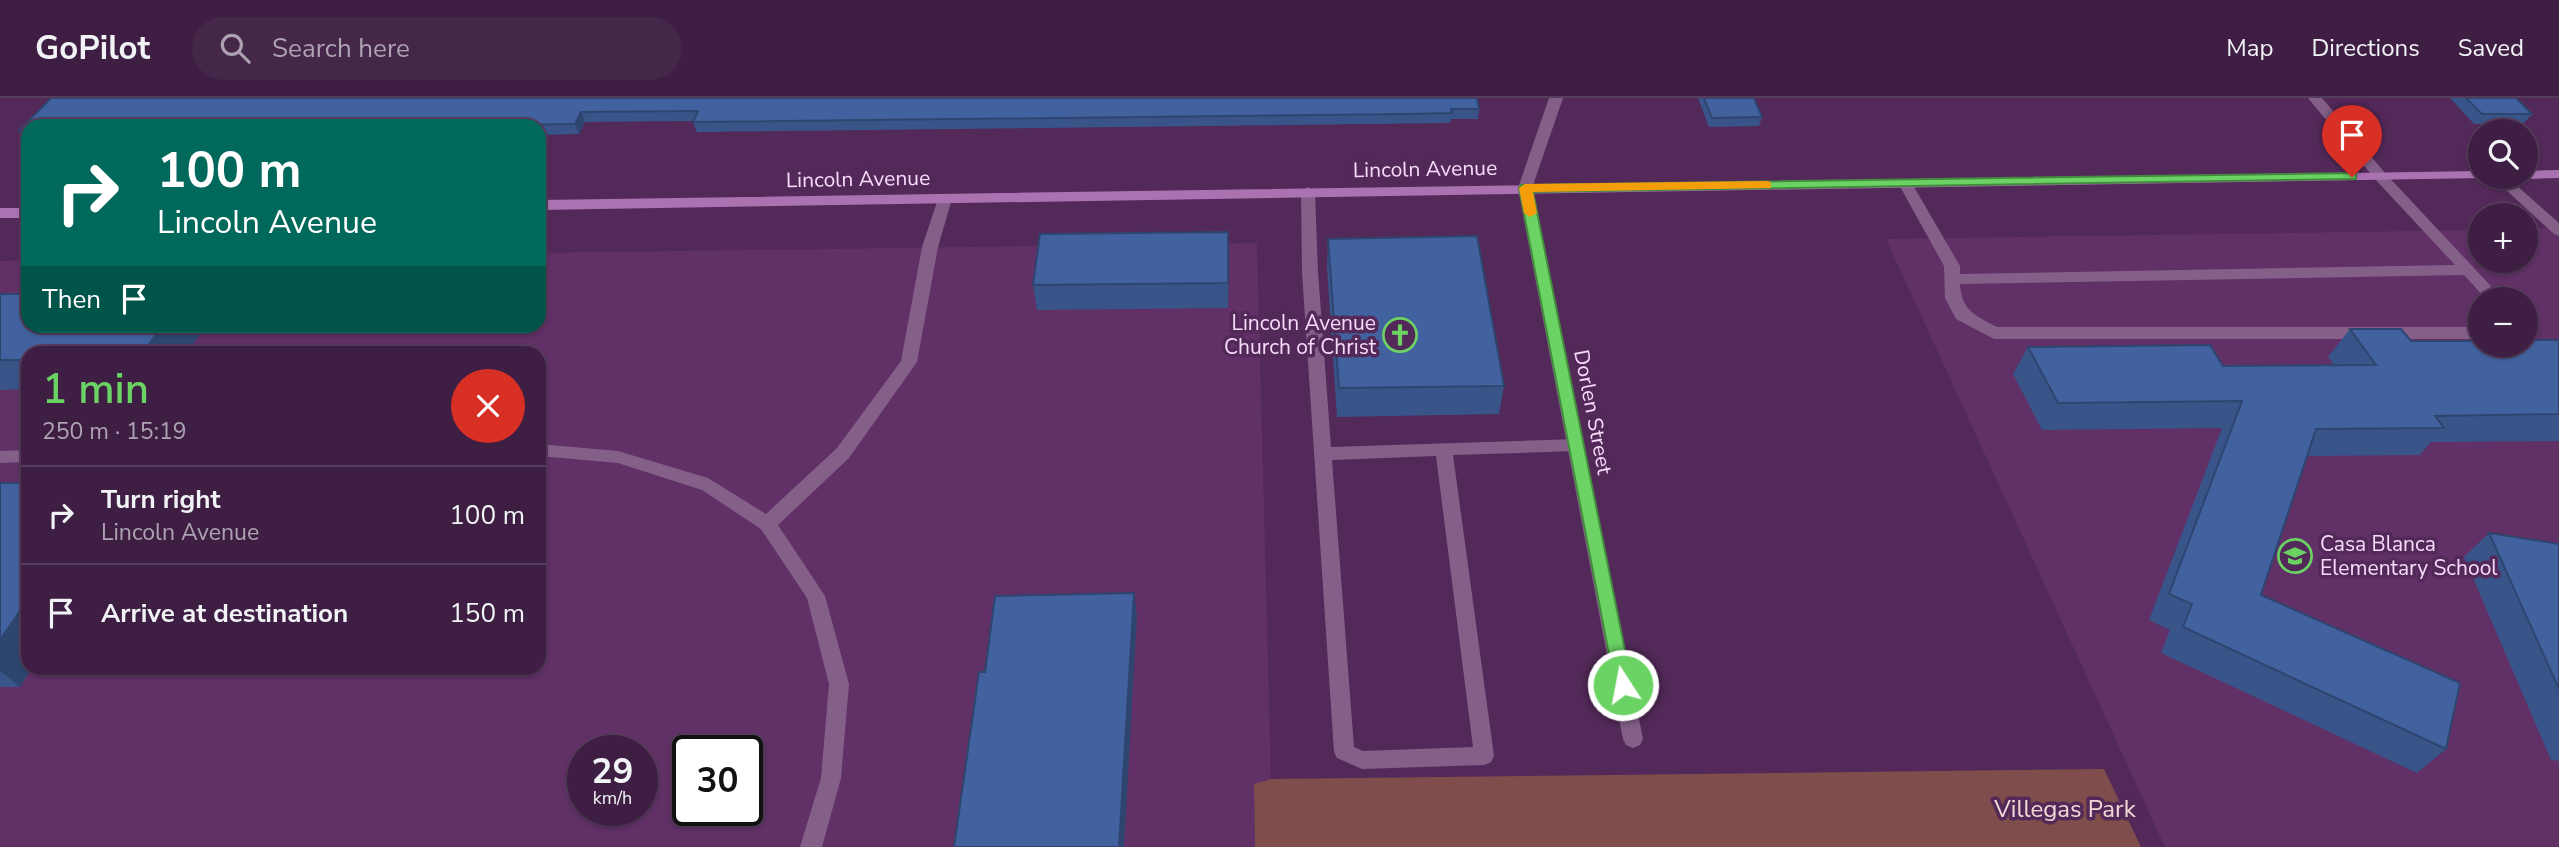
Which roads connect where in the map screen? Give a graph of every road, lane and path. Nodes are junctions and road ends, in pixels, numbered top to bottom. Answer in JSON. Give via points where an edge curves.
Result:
{"nodes":[{"id":1,"x":1556,"y":98,"type":"edge"},
{"id":2,"x":2315,"y":98,"type":"edge"},
{"id":3,"x":2559,"y":174,"type":"edge"},
{"id":4,"x":2468,"y":175,"type":"edge"},
{"id":5,"x":2538,"y":175,"type":"edge"},
{"id":6,"x":2380,"y":176,"type":"junction"},
{"id":7,"x":1905,"y":183,"type":"junction"},
{"id":8,"x":1525,"y":188,"type":"junction"},
{"id":9,"x":2512,"y":189,"type":"edge"},
{"id":10,"x":1308,"y":192,"type":"junction"},
{"id":11,"x":945,"y":199,"type":"junction"},
{"id":12,"x":546,"y":205,"type":"edge"},
{"id":13,"x":0,"y":213,"type":"edge"},
{"id":14,"x":21,"y":213,"type":"edge"},
{"id":15,"x":2559,"y":231,"type":"edge"},
{"id":16,"x":2468,"y":270,"type":"joint"},
{"id":17,"x":2471,"y":273,"type":"edge"},
{"id":18,"x":1953,"y":279,"type":"junction"},
{"id":19,"x":2484,"y":287,"type":"edge"},
{"id":20,"x":2468,"y":333,"type":"edge"},
{"id":21,"x":1576,"y":445,"type":"junction"},
{"id":22,"x":1444,"y":449,"type":"junction"},
{"id":23,"x":546,"y":451,"type":"edge"},
{"id":24,"x":1323,"y":454,"type":"junction"},
{"id":25,"x":21,"y":456,"type":"edge"},
{"id":26,"x":0,"y":457,"type":"edge"},
{"id":27,"x":766,"y":524,"type":"junction"},
{"id":28,"x":1633,"y":739,"type":"dead end"},
{"id":29,"x":811,"y":847,"type":"edge"}],
"edges":[{"from":1,"to":8,"type":"street"},
{"from":2,"to":6,"type":"street"},
{"from":3,"to":5,"type":"street"},
{"from":4,"to":6,"type":"street","name":"Lincoln Avenue"},
{"from":6,"to":7,"type":"street","name":"Lincoln Avenue"},
{"from":6,"to":16,"type":"street"},
{"from":7,"to":8,"type":"street","name":"Lincoln Avenue"},
{"from":7,"to":18,"type":"street","via":[[1952,266]]},
{"from":8,"to":10,"type":"street","name":"Lincoln Avenue"},
{"from":8,"to":21,"type":"street","name":"Dorlen Street"},
{"from":9,"to":15,"type":"street"},
{"from":10,"to":11,"type":"street","name":"Lincoln Avenue"},
{"from":10,"to":24,"type":"street"},
{"from":11,"to":12,"type":"street","name":"Lincoln Avenue"},
{"from":11,"to":27,"type":"street","via":[[930,247],[909,362],[842,453]]},
{"from":13,"to":14,"type":"street"},
{"from":16,"to":18,"type":"street"},
{"from":17,"to":19,"type":"street"},
{"from":18,"to":20,"type":"street","via":[[1953,298],[1962,315],[1994,333]]},
{"from":21,"to":22,"type":"street"},
{"from":21,"to":28,"type":"street","name":"Dorlen Street"},
{"from":22,"to":24,"type":"street"},
{"from":22,"to":24,"type":"street","via":[[1483,756],[1362,760],[1344,752]]},
{"from":23,"to":27,"type":"street","via":[[618,457],[708,485]]},
{"from":25,"to":26,"type":"street"},
{"from":27,"to":29,"type":"street","via":[[816,596],[839,684],[831,778]]}]}
